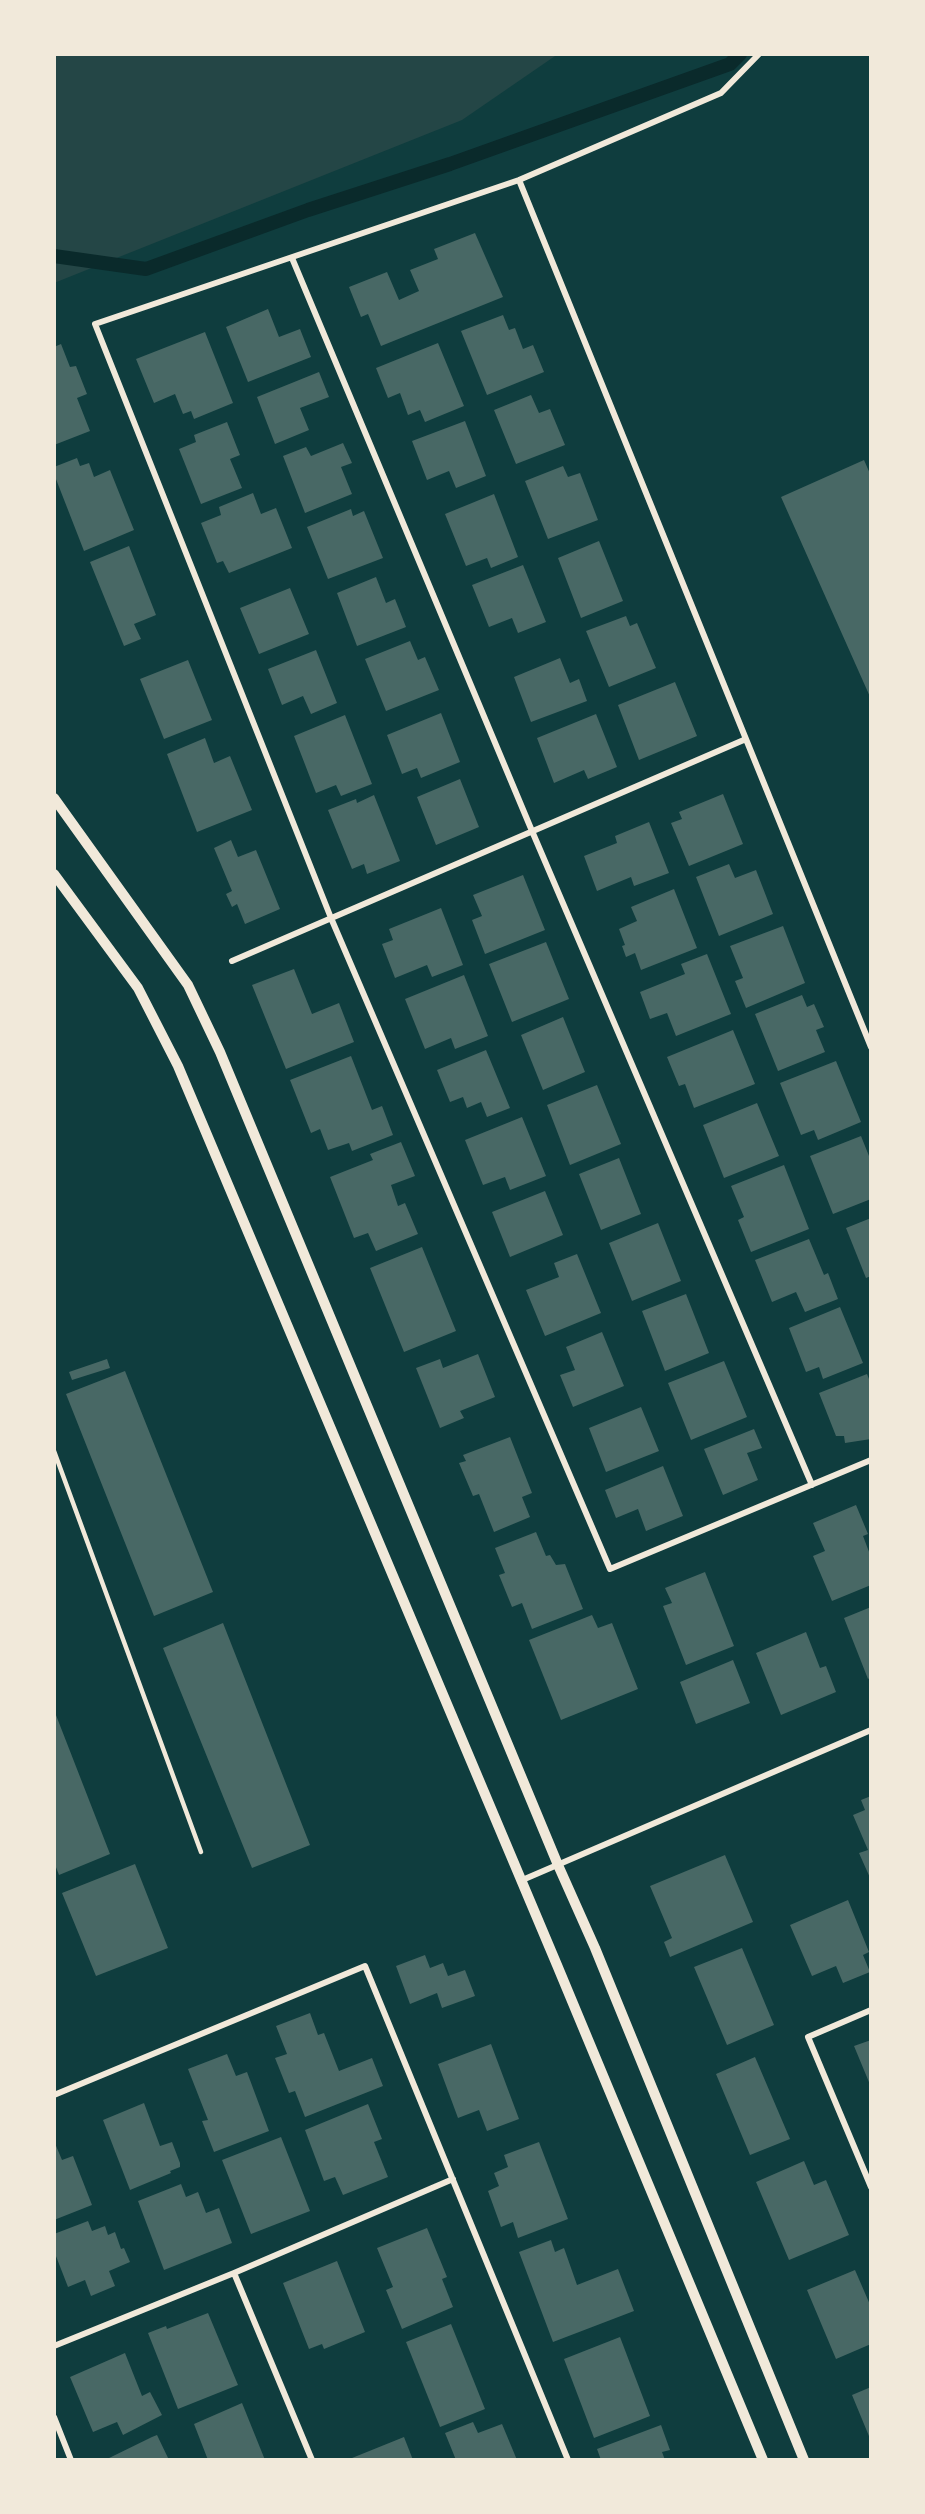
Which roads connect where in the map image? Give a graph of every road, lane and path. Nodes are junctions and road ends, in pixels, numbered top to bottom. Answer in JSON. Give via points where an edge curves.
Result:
{"nodes":[{"id":1,"x":759,"y":54,"type":"edge"},
{"id":2,"x":519,"y":180,"type":"junction"},
{"id":3,"x":292,"y":258,"type":"junction"},
{"id":4,"x":746,"y":739,"type":"junction"},
{"id":5,"x":54,"y":798,"type":"edge"},
{"id":6,"x":532,"y":831,"type":"junction"},
{"id":7,"x":54,"y":874,"type":"edge"},
{"id":8,"x":331,"y":918,"type":"junction"},
{"id":9,"x":232,"y":961,"type":"dead end"},
{"id":10,"x":871,"y":1047,"type":"edge"},
{"id":11,"x":54,"y":1451,"type":"edge"},
{"id":12,"x":871,"y":1460,"type":"edge"},
{"id":13,"x":812,"y":1485,"type":"junction"},
{"id":14,"x":871,"y":1730,"type":"edge"},
{"id":15,"x":201,"y":1852,"type":"dead end"},
{"id":16,"x":558,"y":1865,"type":"junction"},
{"id":17,"x":520,"y":1881,"type":"junction"},
{"id":18,"x":871,"y":2010,"type":"edge"},
{"id":19,"x":54,"y":2095,"type":"edge"},
{"id":20,"x":453,"y":2179,"type":"junction"},
{"id":21,"x":871,"y":2187,"type":"edge"},
{"id":22,"x":234,"y":2273,"type":"junction"},
{"id":23,"x":54,"y":2346,"type":"edge"},
{"id":24,"x":54,"y":2417,"type":"edge"},
{"id":25,"x":71,"y":2460,"type":"edge"},
{"id":26,"x":312,"y":2460,"type":"edge"},
{"id":27,"x":568,"y":2460,"type":"edge"},
{"id":28,"x":763,"y":2460,"type":"edge"},
{"id":29,"x":804,"y":2460,"type":"edge"}],
"edges":[{"from":1,"to":2,"type":"street","via":[[721,93]]},
{"from":2,"to":3,"type":"street"},
{"from":2,"to":4,"type":"street"},
{"from":3,"to":6,"type":"street"},
{"from":3,"to":8,"type":"street","via":[[94,324]]},
{"from":4,"to":6,"type":"street"},
{"from":4,"to":10,"type":"street"},
{"from":5,"to":16,"type":"street","via":[[188,985],[220,1052]]},
{"from":6,"to":8,"type":"street"},
{"from":6,"to":13,"type":"street"},
{"from":7,"to":17,"type":"street","via":[[138,988],[178,1066]]},
{"from":8,"to":9,"type":"street"},
{"from":8,"to":13,"type":"street","via":[[610,1569]]},
{"from":11,"to":15,"type":"lane"},
{"from":12,"to":13,"type":"street"},
{"from":14,"to":16,"type":"street"},
{"from":16,"to":17,"type":"street"},
{"from":16,"to":29,"type":"street"},
{"from":17,"to":28,"type":"street"},
{"from":18,"to":21,"type":"street","via":[[808,2037]]},
{"from":19,"to":20,"type":"street","via":[[365,1966]]},
{"from":20,"to":22,"type":"street"},
{"from":20,"to":27,"type":"street"},
{"from":22,"to":23,"type":"street"},
{"from":22,"to":26,"type":"street"},
{"from":24,"to":25,"type":"street"}]}
